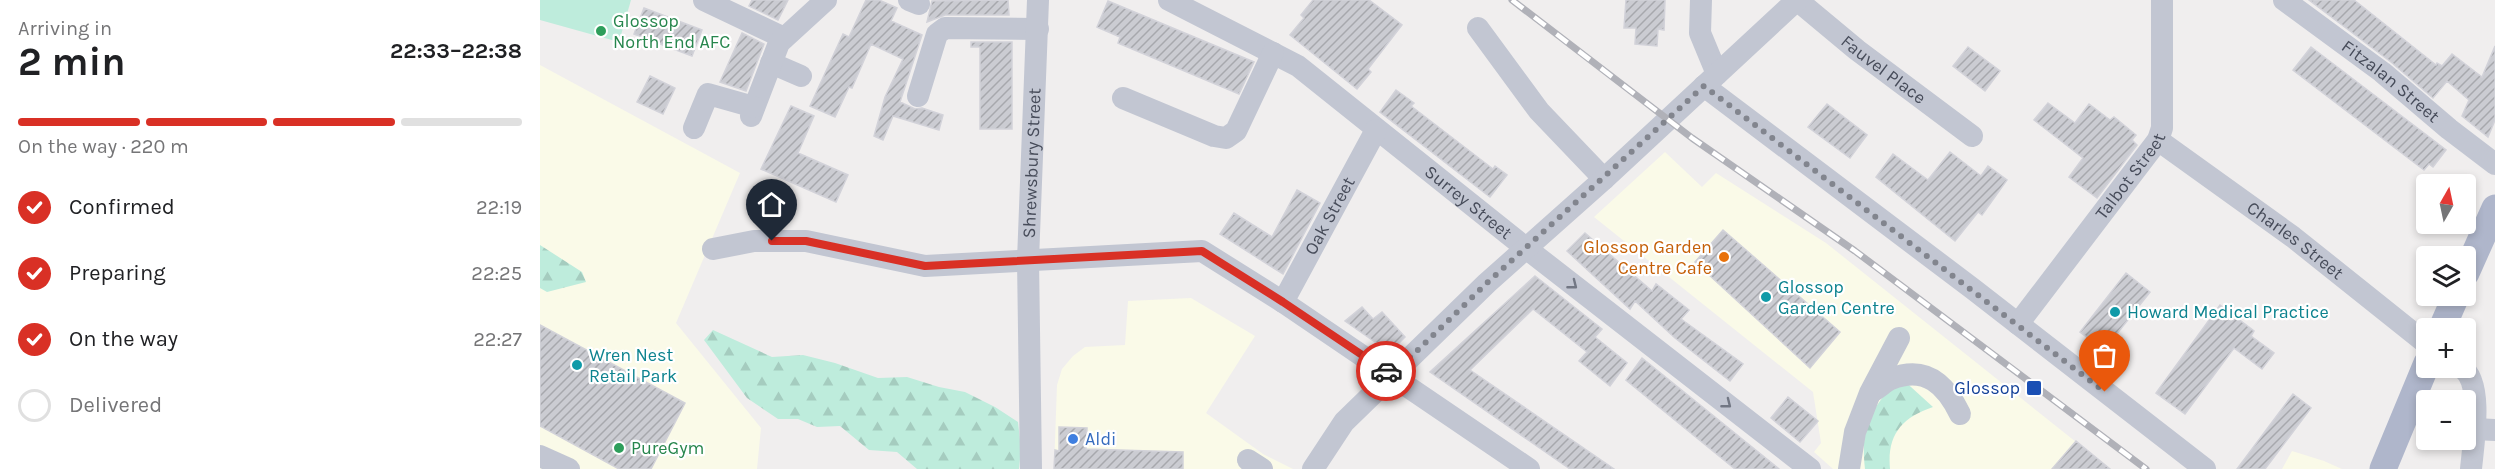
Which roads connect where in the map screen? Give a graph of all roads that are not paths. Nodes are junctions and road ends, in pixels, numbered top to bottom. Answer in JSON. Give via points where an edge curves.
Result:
{"nodes":[{"id":1,"x":704,"y":0,"type":"edge"},
{"id":2,"x":826,"y":0,"type":"edge"},
{"id":3,"x":1038,"y":0,"type":"edge"},
{"id":4,"x":1169,"y":0,"type":"edge"},
{"id":5,"x":1701,"y":0,"type":"edge"},
{"id":6,"x":1797,"y":0,"type":"edge"},
{"id":7,"x":2162,"y":0,"type":"edge"},
{"id":8,"x":2284,"y":0,"type":"edge"},
{"id":9,"x":1478,"y":28,"type":"dead end"},
{"id":10,"x":1038,"y":29,"type":"junction"},
{"id":11,"x":784,"y":38,"type":"junction"},
{"id":12,"x":1273,"y":53,"type":"junction"},
{"id":13,"x":771,"y":63,"type":"junction"},
{"id":14,"x":801,"y":76,"type":"dead end"},
{"id":15,"x":1704,"y":86,"type":"junction"},
{"id":16,"x":918,"y":96,"type":"dead end"},
{"id":17,"x":1123,"y":98,"type":"dead end"},
{"id":18,"x":694,"y":128,"type":"dead end"},
{"id":19,"x":1376,"y":129,"type":"junction"},
{"id":20,"x":1972,"y":136,"type":"dead end"},
{"id":21,"x":2158,"y":140,"type":"junction"},
{"id":22,"x":2495,"y":164,"type":"edge"},
{"id":23,"x":1604,"y":179,"type":"junction"},
{"id":24,"x":2495,"y":208,"type":"edge"},
{"id":25,"x":713,"y":249,"type":"dead end"},
{"id":26,"x":1527,"y":249,"type":"junction"},
{"id":27,"x":2476,"y":251,"type":"edge"},
{"id":28,"x":1028,"y":260,"type":"junction"},
{"id":29,"x":1283,"y":302,"type":"junction"},
{"id":30,"x":2018,"y":324,"type":"junction"},
{"id":31,"x":2416,"y":335,"type":"edge"},
{"id":32,"x":1899,"y":338,"type":"dead end"},
{"id":33,"x":1392,"y":375,"type":"junction"},
{"id":34,"x":2421,"y":378,"type":"edge"},
{"id":35,"x":2469,"y":378,"type":"edge"},
{"id":36,"x":1870,"y":393,"type":"junction"},
{"id":37,"x":1960,"y":414,"type":"dead end"},
{"id":38,"x":2484,"y":430,"type":"edge"},
{"id":39,"x":540,"y":456,"type":"edge"},
{"id":40,"x":568,"y":469,"type":"edge"},
{"id":41,"x":1031,"y":469,"type":"edge"},
{"id":42,"x":1313,"y":469,"type":"edge"},
{"id":43,"x":1529,"y":469,"type":"edge"},
{"id":44,"x":1810,"y":469,"type":"edge"},
{"id":45,"x":1849,"y":469,"type":"edge"},
{"id":46,"x":2205,"y":469,"type":"edge"},
{"id":47,"x":2383,"y":469,"type":"edge"},
{"id":48,"x":2471,"y":469,"type":"edge"}],
"edges":[{"from":1,"to":11,"type":"street"},
{"from":2,"to":11,"type":"street"},
{"from":3,"to":10,"type":"street","name":"Shrewsbury Street"},
{"from":4,"to":12,"type":"street","name":"Surrey Street"},
{"from":5,"to":15,"type":"street"},
{"from":6,"to":15,"type":"street"},
{"from":6,"to":20,"type":"street","name":"Fauvel Place"},
{"from":7,"to":21,"type":"street","name":"Talbot Street","via":[[2162,128]]},
{"from":8,"to":22,"type":"street","name":"Fitzalan Street","via":[[2382,72]]},
{"from":9,"to":23,"type":"street","via":[[1539,111]]},
{"from":10,"to":16,"type":"street","via":[[948,17],[937,34]]},
{"from":10,"to":28,"type":"street","name":"Shrewsbury Street"},
{"from":11,"to":13,"type":"street"},
{"from":12,"to":17,"type":"street","via":[[1236,131],[1226,138]]},
{"from":12,"to":19,"type":"street","name":"Surrey Street","via":[[1298,66]]},
{"from":13,"to":14,"type":"street"},
{"from":13,"to":18,"type":"street","via":[[753,111],[708,94]]},
{"from":15,"to":23,"type":"street"},
{"from":15,"to":30,"type":"street"},
{"from":19,"to":26,"type":"street","name":"Surrey Street"},
{"from":19,"to":29,"type":"street","name":"Oak Street"},
{"from":21,"to":30,"type":"street","name":"Talbot Street","via":[[2080,258]]},
{"from":21,"to":31,"type":"street","name":"Charles Street","via":[[2293,237]]},
{"from":23,"to":26,"type":"street"},
{"from":24,"to":27,"type":"main road"},
{"from":25,"to":28,"type":"street","via":[[754,241],[806,241],[925,266]]},
{"from":26,"to":33,"type":"street"},
{"from":26,"to":44,"type":"street","name":"Surrey Street","one_way":true},
{"from":28,"to":29,"type":"street","via":[[1202,251]]},
{"from":28,"to":41,"type":"street","name":"Shrewsbury Street"},
{"from":29,"to":33,"type":"street"},
{"from":30,"to":46,"type":"street"},
{"from":32,"to":36,"type":"street"},
{"from":33,"to":42,"type":"street","via":[[1344,422]]},
{"from":33,"to":43,"type":"street"},
{"from":34,"to":47,"type":"main road"},
{"from":35,"to":38,"type":"street"},
{"from":36,"to":37,"type":"street","via":[[1890,379],[1913,375],[1937,381],[1951,394]]},
{"from":36,"to":45,"type":"street","via":[[1855,432]]},
{"from":38,"to":48,"type":"street"},
{"from":39,"to":40,"type":"street"}]}
